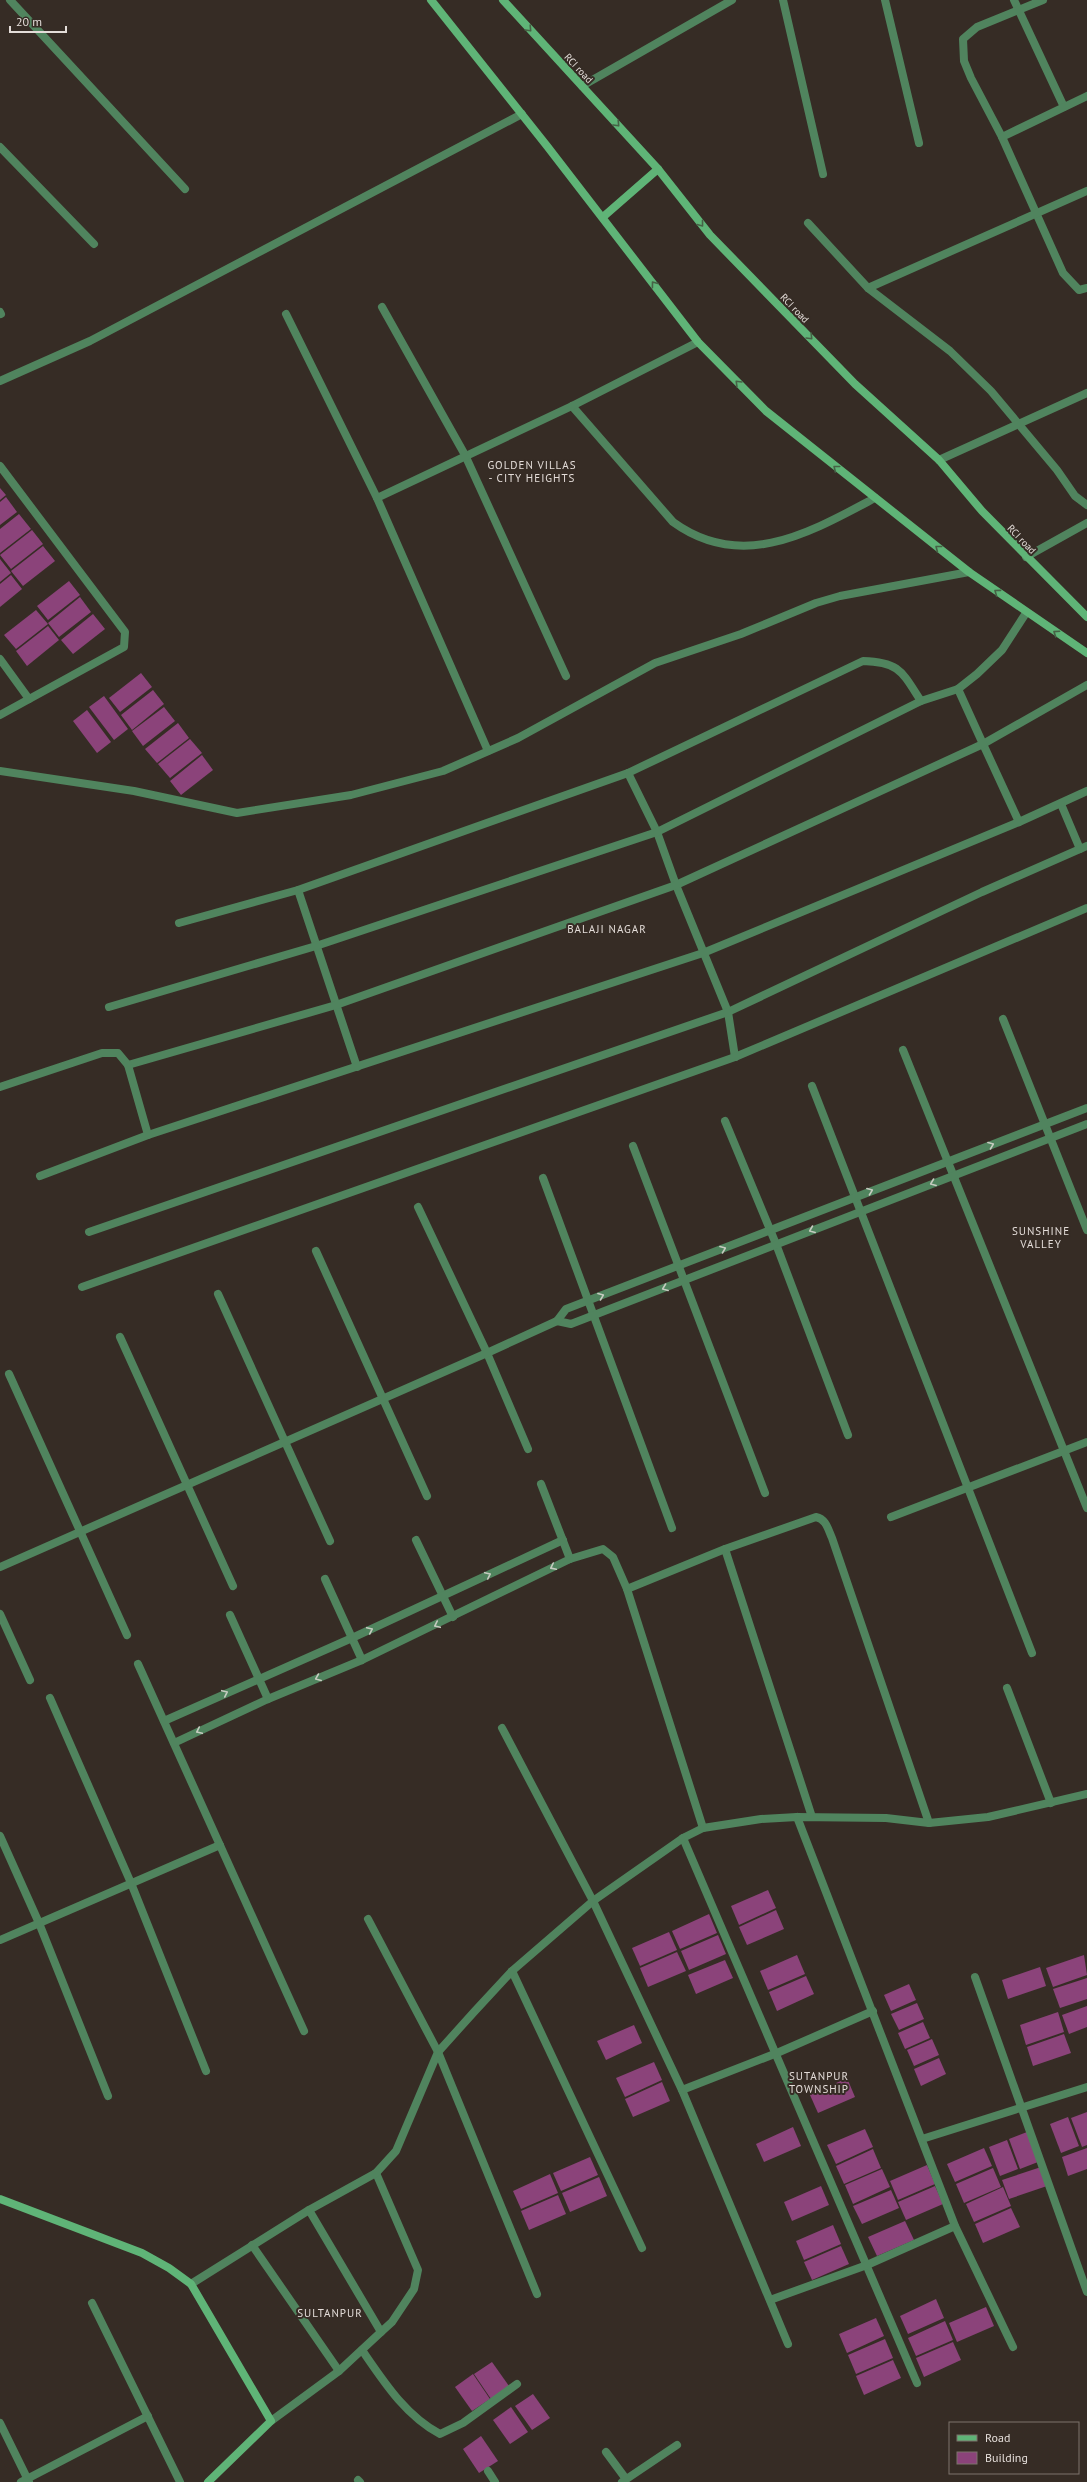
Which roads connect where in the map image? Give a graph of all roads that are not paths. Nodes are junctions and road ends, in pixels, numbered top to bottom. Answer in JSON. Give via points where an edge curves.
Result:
{"nodes":[{"id":1,"x":10,"y":0,"type":"edge"},
{"id":2,"x":431,"y":0,"type":"edge"},
{"id":3,"x":503,"y":0,"type":"edge"},
{"id":4,"x":732,"y":0,"type":"edge"},
{"id":5,"x":783,"y":0,"type":"edge"},
{"id":6,"x":885,"y":0,"type":"edge"},
{"id":7,"x":1014,"y":0,"type":"edge"},
{"id":8,"x":1043,"y":0,"type":"edge"},
{"id":9,"x":1019,"y":10,"type":"junction"},
{"id":10,"x":582,"y":86,"type":"junction"},
{"id":11,"x":1087,"y":96,"type":"edge"},
{"id":12,"x":1064,"y":107,"type":"junction"},
{"id":13,"x":522,"y":114,"type":"junction"},
{"id":14,"x":1002,"y":137,"type":"junction"},
{"id":15,"x":919,"y":143,"type":"dead end"},
{"id":16,"x":0,"y":147,"type":"edge"},
{"id":17,"x":658,"y":169,"type":"junction"},
{"id":18,"x":822,"y":174,"type":"dead end"},
{"id":19,"x":185,"y":189,"type":"dead end"},
{"id":20,"x":1087,"y":191,"type":"edge"},
{"id":21,"x":1036,"y":213,"type":"junction"},
{"id":22,"x":603,"y":217,"type":"junction"},
{"id":23,"x":808,"y":223,"type":"dead end"},
{"id":24,"x":94,"y":244,"type":"dead end"},
{"id":25,"x":868,"y":288,"type":"junction"},
{"id":26,"x":1087,"y":288,"type":"edge"},
{"id":27,"x":382,"y":308,"type":"dead end"},
{"id":28,"x":286,"y":314,"type":"dead end"},
{"id":29,"x":698,"y":342,"type":"junction"},
{"id":30,"x":0,"y":381,"type":"edge"},
{"id":31,"x":1087,"y":393,"type":"edge"},
{"id":32,"x":572,"y":406,"type":"junction"},
{"id":33,"x":1017,"y":424,"type":"junction"},
{"id":34,"x":465,"y":456,"type":"junction"},
{"id":35,"x":939,"y":460,"type":"junction"},
{"id":36,"x":0,"y":466,"type":"edge"},
{"id":37,"x":377,"y":498,"type":"junction"},
{"id":38,"x":875,"y":498,"type":"junction"},
{"id":39,"x":1087,"y":506,"type":"edge"},
{"id":40,"x":1087,"y":523,"type":"edge"},
{"id":41,"x":1026,"y":558,"type":"junction"},
{"id":42,"x":969,"y":572,"type":"junction"},
{"id":43,"x":1026,"y":613,"type":"junction"},
{"id":44,"x":1087,"y":617,"type":"edge"},
{"id":45,"x":1087,"y":653,"type":"edge"},
{"id":46,"x":0,"y":659,"type":"edge"},
{"id":47,"x":566,"y":676,"type":"dead end"},
{"id":48,"x":1087,"y":685,"type":"edge"},
{"id":49,"x":958,"y":689,"type":"junction"},
{"id":50,"x":29,"y":699,"type":"junction"},
{"id":51,"x":921,"y":701,"type":"junction"},
{"id":52,"x":0,"y":715,"type":"edge"},
{"id":53,"x":983,"y":744,"type":"junction"},
{"id":54,"x":488,"y":751,"type":"junction"},
{"id":55,"x":0,"y":771,"type":"edge"},
{"id":56,"x":628,"y":773,"type":"junction"},
{"id":57,"x":1087,"y":791,"type":"edge"},
{"id":58,"x":1061,"y":804,"type":"junction"},
{"id":59,"x":1020,"y":822,"type":"junction"},
{"id":60,"x":657,"y":832,"type":"junction"},
{"id":61,"x":1084,"y":847,"type":"edge"},
{"id":62,"x":676,"y":886,"type":"junction"},
{"id":63,"x":298,"y":890,"type":"junction"},
{"id":64,"x":1087,"y":908,"type":"edge"},
{"id":65,"x":179,"y":923,"type":"dead end"},
{"id":66,"x":316,"y":946,"type":"junction"},
{"id":67,"x":703,"y":953,"type":"junction"},
{"id":68,"x":336,"y":1005,"type":"junction"},
{"id":69,"x":109,"y":1007,"type":"dead end"},
{"id":70,"x":728,"y":1012,"type":"junction"},
{"id":71,"x":1002,"y":1019,"type":"dead end"},
{"id":72,"x":903,"y":1050,"type":"dead end"},
{"id":73,"x":735,"y":1057,"type":"junction"},
{"id":74,"x":128,"y":1065,"type":"junction"},
{"id":75,"x":357,"y":1067,"type":"junction"},
{"id":76,"x":812,"y":1086,"type":"dead end"},
{"id":77,"x":0,"y":1087,"type":"edge"},
{"id":78,"x":1087,"y":1108,"type":"edge"},
{"id":79,"x":725,"y":1121,"type":"dead end"},
{"id":80,"x":1044,"y":1124,"type":"junction"},
{"id":81,"x":1087,"y":1124,"type":"edge"},
{"id":82,"x":148,"y":1135,"type":"junction"},
{"id":83,"x":1050,"y":1138,"type":"junction"},
{"id":84,"x":632,"y":1146,"type":"dead end"},
{"id":85,"x":949,"y":1161,"type":"junction"},
{"id":86,"x":955,"y":1175,"type":"junction"},
{"id":87,"x":40,"y":1176,"type":"dead end"},
{"id":88,"x":543,"y":1178,"type":"dead end"},
{"id":89,"x":854,"y":1197,"type":"junction"},
{"id":90,"x":418,"y":1207,"type":"dead end"},
{"id":91,"x":860,"y":1211,"type":"junction"},
{"id":92,"x":770,"y":1230,"type":"junction"},
{"id":93,"x":1087,"y":1230,"type":"edge"},
{"id":94,"x":89,"y":1232,"type":"dead end"},
{"id":95,"x":776,"y":1244,"type":"junction"},
{"id":96,"x":316,"y":1251,"type":"dead end"},
{"id":97,"x":677,"y":1266,"type":"junction"},
{"id":98,"x":682,"y":1281,"type":"junction"},
{"id":99,"x":82,"y":1287,"type":"dead end"},
{"id":100,"x":218,"y":1294,"type":"dead end"},
{"id":101,"x":588,"y":1301,"type":"junction"},
{"id":102,"x":593,"y":1315,"type":"junction"},
{"id":103,"x":557,"y":1321,"type":"junction"},
{"id":104,"x":120,"y":1337,"type":"dead end"},
{"id":105,"x":487,"y":1353,"type":"junction"},
{"id":106,"x":9,"y":1374,"type":"dead end"},
{"id":107,"x":382,"y":1399,"type":"junction"},
{"id":108,"x":848,"y":1435,"type":"dead end"},
{"id":109,"x":283,"y":1442,"type":"junction"},
{"id":110,"x":1087,"y":1442,"type":"edge"},
{"id":111,"x":528,"y":1449,"type":"dead end"},
{"id":112,"x":1065,"y":1450,"type":"junction"},
{"id":113,"x":541,"y":1484,"type":"dead end"},
{"id":114,"x":186,"y":1485,"type":"junction"},
{"id":115,"x":969,"y":1487,"type":"junction"},
{"id":116,"x":765,"y":1493,"type":"dead end"},
{"id":117,"x":427,"y":1496,"type":"dead end"},
{"id":118,"x":1087,"y":1508,"type":"edge"},
{"id":119,"x":891,"y":1517,"type":"dead end"},
{"id":120,"x":672,"y":1528,"type":"dead end"},
{"id":121,"x":79,"y":1532,"type":"junction"},
{"id":122,"x":416,"y":1540,"type":"dead end"},
{"id":123,"x":563,"y":1540,"type":"junction"},
{"id":124,"x":330,"y":1541,"type":"dead end"},
{"id":125,"x":725,"y":1550,"type":"junction"},
{"id":126,"x":570,"y":1559,"type":"junction"},
{"id":127,"x":0,"y":1567,"type":"edge"},
{"id":128,"x":325,"y":1580,"type":"dead end"},
{"id":129,"x":233,"y":1586,"type":"dead end"},
{"id":130,"x":627,"y":1589,"type":"junction"},
{"id":131,"x":443,"y":1596,"type":"junction"},
{"id":132,"x":0,"y":1614,"type":"edge"},
{"id":133,"x":230,"y":1615,"type":"dead end"},
{"id":134,"x":453,"y":1617,"type":"junction"},
{"id":135,"x":127,"y":1635,"type":"dead end"},
{"id":136,"x":352,"y":1638,"type":"junction"},
{"id":137,"x":1032,"y":1653,"type":"dead end"},
{"id":138,"x":362,"y":1660,"type":"junction"},
{"id":139,"x":138,"y":1664,"type":"dead end"},
{"id":140,"x":258,"y":1678,"type":"junction"},
{"id":141,"x":30,"y":1680,"type":"dead end"},
{"id":142,"x":1007,"y":1688,"type":"dead end"},
{"id":143,"x":50,"y":1698,"type":"dead end"},
{"id":144,"x":268,"y":1699,"type":"junction"},
{"id":145,"x":164,"y":1721,"type":"junction"},
{"id":146,"x":502,"y":1728,"type":"dead end"},
{"id":147,"x":174,"y":1743,"type":"junction"},
{"id":148,"x":1087,"y":1794,"type":"edge"},
{"id":149,"x":1051,"y":1803,"type":"junction"},
{"id":150,"x":797,"y":1816,"type":"junction"},
{"id":151,"x":812,"y":1817,"type":"junction"},
{"id":152,"x":930,"y":1823,"type":"junction"},
{"id":153,"x":704,"y":1828,"type":"junction"},
{"id":154,"x":0,"y":1836,"type":"edge"},
{"id":155,"x":683,"y":1838,"type":"junction"},
{"id":156,"x":220,"y":1845,"type":"junction"},
{"id":157,"x":131,"y":1883,"type":"junction"},
{"id":158,"x":593,"y":1901,"type":"junction"},
{"id":159,"x":368,"y":1919,"type":"dead end"},
{"id":160,"x":39,"y":1923,"type":"junction"},
{"id":161,"x":0,"y":1940,"type":"edge"},
{"id":162,"x":512,"y":1970,"type":"junction"},
{"id":163,"x":975,"y":1977,"type":"dead end"},
{"id":164,"x":873,"y":2011,"type":"junction"},
{"id":165,"x":304,"y":2031,"type":"dead end"},
{"id":166,"x":438,"y":2052,"type":"junction"},
{"id":167,"x":777,"y":2053,"type":"junction"},
{"id":168,"x":206,"y":2070,"type":"dead end"},
{"id":169,"x":1087,"y":2087,"type":"edge"},
{"id":170,"x":682,"y":2090,"type":"junction"},
{"id":171,"x":108,"y":2096,"type":"dead end"},
{"id":172,"x":1020,"y":2108,"type":"junction"},
{"id":173,"x":922,"y":2139,"type":"junction"},
{"id":174,"x":376,"y":2173,"type":"junction"},
{"id":175,"x":0,"y":2198,"type":"edge"},
{"id":176,"x":309,"y":2210,"type":"junction"},
{"id":177,"x":955,"y":2226,"type":"junction"},
{"id":178,"x":252,"y":2245,"type":"junction"},
{"id":179,"x":642,"y":2248,"type":"dead end"},
{"id":180,"x":867,"y":2265,"type":"junction"},
{"id":181,"x":191,"y":2284,"type":"junction"},
{"id":182,"x":1087,"y":2292,"type":"edge"},
{"id":183,"x":537,"y":2294,"type":"dead end"},
{"id":184,"x":770,"y":2300,"type":"junction"},
{"id":185,"x":92,"y":2303,"type":"dead end"},
{"id":186,"x":381,"y":2332,"type":"junction"},
{"id":187,"x":788,"y":2344,"type":"dead end"},
{"id":188,"x":1013,"y":2347,"type":"dead end"},
{"id":189,"x":362,"y":2350,"type":"junction"},
{"id":190,"x":339,"y":2371,"type":"junction"},
{"id":191,"x":917,"y":2383,"type":"dead end"},
{"id":192,"x":517,"y":2384,"type":"dead end"},
{"id":193,"x":148,"y":2416,"type":"junction"},
{"id":194,"x":270,"y":2421,"type":"junction"},
{"id":195,"x":0,"y":2423,"type":"edge"},
{"id":196,"x":677,"y":2445,"type":"dead end"},
{"id":197,"x":606,"y":2452,"type":"dead end"},
{"id":198,"x":488,"y":2471,"type":"dead end"},
{"id":199,"x":26,"y":2481,"type":"edge"},
{"id":200,"x":211,"y":2481,"type":"edge"},
{"id":201,"x":624,"y":2481,"type":"edge"},
{"id":202,"x":180,"y":2482,"type":"edge"},
{"id":203,"x":495,"y":2482,"type":"edge"}],
"edges":[{"from":1,"to":19,"type":"street"},
{"from":2,"to":13,"type":"main road"},
{"from":3,"to":10,"type":"main road","name":"RCI road","one_way":true},
{"from":4,"to":10,"type":"street"},
{"from":5,"to":18,"type":"street"},
{"from":6,"to":15,"type":"street"},
{"from":7,"to":9,"type":"street"},
{"from":8,"to":9,"type":"street"},
{"from":9,"to":12,"type":"street"},
{"from":9,"to":14,"type":"street","via":[[977,27],[963,39],[964,61]]},
{"from":10,"to":17,"type":"main road","name":"RCI road","one_way":true},
{"from":11,"to":12,"type":"street"},
{"from":12,"to":14,"type":"street"},
{"from":13,"to":22,"type":"main road"},
{"from":13,"to":30,"type":"street","via":[[90,341]]},
{"from":14,"to":21,"type":"street"},
{"from":16,"to":24,"type":"street"},
{"from":17,"to":22,"type":"main road"},
{"from":17,"to":35,"type":"main road","name":"RCI road","one_way":true,"via":[[710,235],[855,384]]},
{"from":20,"to":21,"type":"street"},
{"from":21,"to":25,"type":"street"},
{"from":21,"to":26,"type":"street","via":[[1062,273],[1079,290]]},
{"from":29,"to":22,"type":"main road","one_way":true},
{"from":23,"to":25,"type":"street"},
{"from":25,"to":33,"type":"street","via":[[950,352],[991,391]]},
{"from":27,"to":34,"type":"street"},
{"from":28,"to":37,"type":"street"},
{"from":29,"to":32,"type":"street"},
{"from":38,"to":29,"type":"main road","one_way":true,"via":[[766,411]]},
{"from":31,"to":33,"type":"street"},
{"from":32,"to":34,"type":"street"},
{"from":32,"to":38,"type":"street","via":[[673,522],[689,533],[718,544],[746,546],[783,541],[828,523]]},
{"from":33,"to":35,"type":"street"},
{"from":33,"to":39,"type":"street","via":[[1058,470],[1075,496]]},
{"from":34,"to":37,"type":"street"},
{"from":34,"to":47,"type":"street"},
{"from":35,"to":41,"type":"main road","name":"RCI road"},
{"from":36,"to":50,"type":"street","via":[[125,632],[124,647]]},
{"from":37,"to":54,"type":"street"},
{"from":42,"to":38,"type":"main road","one_way":true},
{"from":40,"to":41,"type":"street"},
{"from":41,"to":44,"type":"main road","name":"RCI road"},
{"from":43,"to":42,"type":"main road","one_way":true},
{"from":42,"to":54,"type":"street","via":[[828,600],[741,634],[655,663],[518,738]]},
{"from":45,"to":43,"type":"main road","one_way":true},
{"from":43,"to":49,"type":"street","via":[[1002,650]]},
{"from":46,"to":50,"type":"street"},
{"from":48,"to":53,"type":"street"},
{"from":49,"to":51,"type":"street"},
{"from":49,"to":53,"type":"street"},
{"from":50,"to":52,"type":"street"},
{"from":51,"to":56,"type":"street","via":[[904,675],[895,667],[882,662],[863,662]]},
{"from":51,"to":60,"type":"street"},
{"from":53,"to":59,"type":"street"},
{"from":53,"to":62,"type":"street"},
{"from":54,"to":55,"type":"street","via":[[443,771],[351,795],[237,813],[134,791]]},
{"from":56,"to":60,"type":"street"},
{"from":56,"to":63,"type":"street"},
{"from":57,"to":58,"type":"street"},
{"from":58,"to":59,"type":"street"},
{"from":58,"to":61,"type":"street"},
{"from":59,"to":67,"type":"street"},
{"from":60,"to":62,"type":"street"},
{"from":60,"to":66,"type":"street"},
{"from":61,"to":70,"type":"street","via":[[982,892]]},
{"from":62,"to":67,"type":"street"},
{"from":62,"to":68,"type":"street"},
{"from":63,"to":65,"type":"street"},
{"from":63,"to":66,"type":"street"},
{"from":64,"to":73,"type":"street"},
{"from":66,"to":68,"type":"street"},
{"from":66,"to":69,"type":"street"},
{"from":67,"to":70,"type":"street"},
{"from":67,"to":75,"type":"street"},
{"from":68,"to":74,"type":"street"},
{"from":68,"to":75,"type":"street"},
{"from":70,"to":73,"type":"street"},
{"from":70,"to":94,"type":"street"},
{"from":71,"to":80,"type":"street"},
{"from":72,"to":85,"type":"street"},
{"from":73,"to":99,"type":"street"},
{"from":74,"to":77,"type":"street","via":[[118,1053],[102,1053]]},
{"from":74,"to":82,"type":"street"},
{"from":75,"to":82,"type":"street"},
{"from":76,"to":89,"type":"street"},
{"from":78,"to":80,"type":"street"},
{"from":79,"to":92,"type":"street"},
{"from":80,"to":83,"type":"street"},
{"from":85,"to":80,"type":"street","one_way":true},
{"from":81,"to":83,"type":"street"},
{"from":82,"to":87,"type":"street"},
{"from":83,"to":86,"type":"street"},
{"from":83,"to":93,"type":"street"},
{"from":84,"to":97,"type":"street"},
{"from":85,"to":86,"type":"street"},
{"from":89,"to":85,"type":"street","one_way":true},
{"from":86,"to":91,"type":"street","one_way":true},
{"from":86,"to":112,"type":"street"},
{"from":88,"to":101,"type":"street"},
{"from":89,"to":91,"type":"street"},
{"from":89,"to":92,"type":"street"},
{"from":90,"to":105,"type":"street"},
{"from":91,"to":95,"type":"street","one_way":true},
{"from":91,"to":115,"type":"street"},
{"from":92,"to":95,"type":"street"},
{"from":97,"to":92,"type":"street","one_way":true},
{"from":95,"to":98,"type":"street"},
{"from":95,"to":108,"type":"street"},
{"from":96,"to":107,"type":"street"},
{"from":97,"to":98,"type":"street"},
{"from":101,"to":97,"type":"street","one_way":true},
{"from":98,"to":102,"type":"street","one_way":true},
{"from":98,"to":116,"type":"street"},
{"from":100,"to":109,"type":"street"},
{"from":101,"to":102,"type":"street"},
{"from":101,"to":103,"type":"street","via":[[566,1309]]},
{"from":102,"to":103,"type":"street","via":[[571,1324]]},
{"from":102,"to":120,"type":"street"},
{"from":103,"to":105,"type":"street"},
{"from":104,"to":114,"type":"street"},
{"from":105,"to":107,"type":"street"},
{"from":105,"to":111,"type":"street"},
{"from":106,"to":121,"type":"street"},
{"from":107,"to":109,"type":"street"},
{"from":107,"to":117,"type":"street"},
{"from":109,"to":114,"type":"street"},
{"from":109,"to":124,"type":"street"},
{"from":110,"to":112,"type":"street"},
{"from":112,"to":115,"type":"street"},
{"from":112,"to":118,"type":"street"},
{"from":113,"to":123,"type":"street"},
{"from":114,"to":121,"type":"street"},
{"from":114,"to":129,"type":"street"},
{"from":115,"to":119,"type":"street"},
{"from":115,"to":137,"type":"street"},
{"from":121,"to":127,"type":"street"},
{"from":121,"to":135,"type":"street"},
{"from":122,"to":131,"type":"street"},
{"from":123,"to":126,"type":"street"},
{"from":131,"to":123,"type":"street","one_way":true},
{"from":125,"to":130,"type":"street"},
{"from":125,"to":151,"type":"street"},
{"from":125,"to":152,"type":"street","via":[[816,1517],[823,1520],[832,1538]]},
{"from":126,"to":130,"type":"street","via":[[603,1549],[612,1557]]},
{"from":126,"to":134,"type":"street","one_way":true},
{"from":128,"to":136,"type":"street"},
{"from":130,"to":153,"type":"street"},
{"from":131,"to":134,"type":"street"},
{"from":136,"to":131,"type":"street","one_way":true},
{"from":132,"to":141,"type":"street"},
{"from":133,"to":140,"type":"street"},
{"from":134,"to":138,"type":"street","one_way":true},
{"from":136,"to":138,"type":"street"},
{"from":136,"to":140,"type":"street"},
{"from":138,"to":144,"type":"street","one_way":true},
{"from":139,"to":145,"type":"street"},
{"from":140,"to":144,"type":"street"},
{"from":145,"to":140,"type":"street","one_way":true},
{"from":142,"to":149,"type":"street"},
{"from":143,"to":157,"type":"street"},
{"from":144,"to":147,"type":"street","one_way":true},
{"from":145,"to":147,"type":"street"},
{"from":146,"to":158,"type":"street"},
{"from":147,"to":156,"type":"street"},
{"from":148,"to":149,"type":"street"},
{"from":149,"to":152,"type":"street","via":[[988,1817]]},
{"from":150,"to":151,"type":"street"},
{"from":150,"to":153,"type":"street"},
{"from":150,"to":164,"type":"street"},
{"from":151,"to":152,"type":"street","via":[[886,1818]]},
{"from":153,"to":155,"type":"street"},
{"from":154,"to":160,"type":"street"},
{"from":155,"to":158,"type":"street"},
{"from":155,"to":167,"type":"street"},
{"from":156,"to":157,"type":"street"},
{"from":156,"to":165,"type":"street"},
{"from":157,"to":160,"type":"street"},
{"from":157,"to":168,"type":"street"},
{"from":158,"to":162,"type":"street"},
{"from":158,"to":170,"type":"street"},
{"from":159,"to":166,"type":"street"},
{"from":160,"to":161,"type":"street"},
{"from":160,"to":171,"type":"street"},
{"from":162,"to":166,"type":"street"},
{"from":162,"to":179,"type":"street"},
{"from":163,"to":172,"type":"street"},
{"from":164,"to":167,"type":"street"},
{"from":164,"to":173,"type":"street"},
{"from":166,"to":174,"type":"street","via":[[396,2150]]},
{"from":166,"to":183,"type":"street"},
{"from":167,"to":170,"type":"street"},
{"from":167,"to":180,"type":"street"},
{"from":169,"to":172,"type":"street"},
{"from":170,"to":184,"type":"street"},
{"from":172,"to":173,"type":"street"},
{"from":172,"to":182,"type":"street"},
{"from":173,"to":177,"type":"street"},
{"from":174,"to":176,"type":"street"},
{"from":174,"to":186,"type":"street","via":[[418,2270],[414,2289],[392,2322]]},
{"from":175,"to":181,"type":"main road","via":[[142,2253]]},
{"from":176,"to":178,"type":"street"},
{"from":176,"to":186,"type":"street"},
{"from":177,"to":180,"type":"street"},
{"from":177,"to":188,"type":"street"},
{"from":178,"to":181,"type":"street"},
{"from":178,"to":190,"type":"street"},
{"from":180,"to":184,"type":"street"},
{"from":180,"to":191,"type":"street"},
{"from":181,"to":194,"type":"main road"},
{"from":184,"to":187,"type":"street"},
{"from":185,"to":193,"type":"street"},
{"from":186,"to":189,"type":"street"},
{"from":189,"to":190,"type":"street"},
{"from":189,"to":192,"type":"street","via":[[389,2390],[423,2425],[440,2434],[462,2423]]},
{"from":190,"to":194,"type":"street"},
{"from":193,"to":199,"type":"street"},
{"from":193,"to":202,"type":"street"},
{"from":194,"to":200,"type":"main road"},
{"from":195,"to":199,"type":"street"},
{"from":196,"to":201,"type":"street"},
{"from":197,"to":201,"type":"street"},
{"from":198,"to":203,"type":"street"}]}
